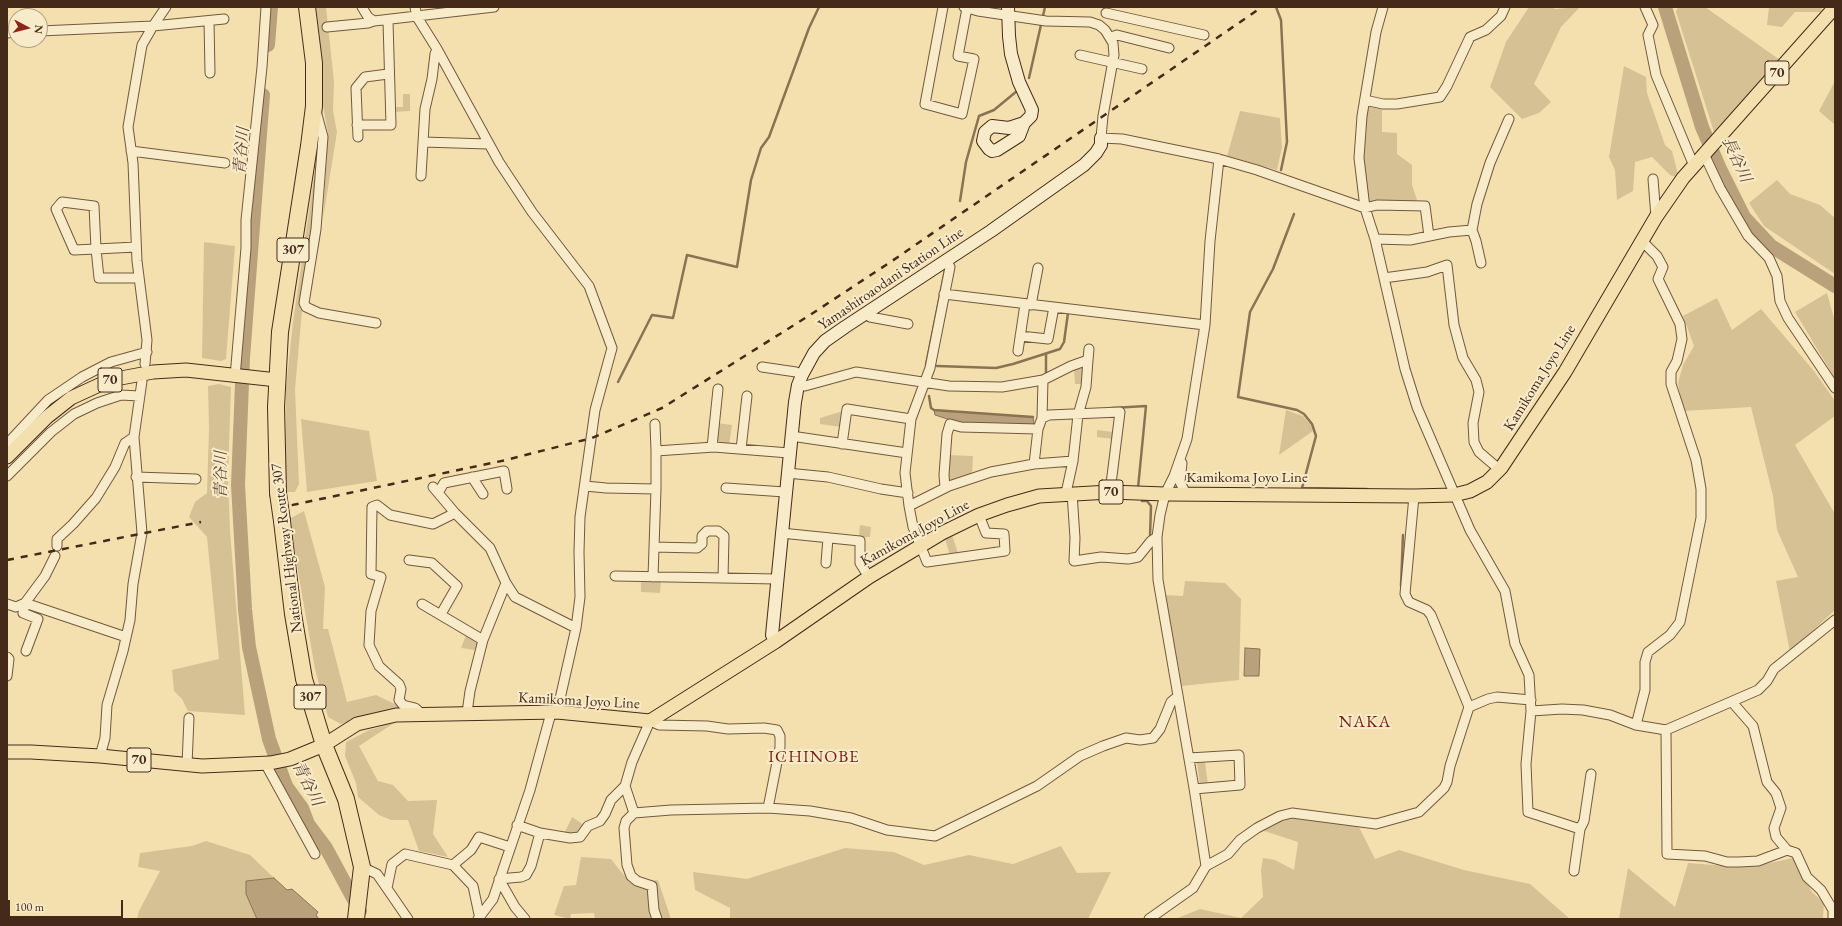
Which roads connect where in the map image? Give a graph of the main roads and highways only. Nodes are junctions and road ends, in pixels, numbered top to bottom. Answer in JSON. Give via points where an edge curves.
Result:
{"nodes":[{"id":1,"x":307,"y":7,"type":"edge"},
{"id":2,"x":1835,"y":7,"type":"edge"},
{"id":3,"x":1008,"y":11,"type":"edge"},
{"id":4,"x":1024,"y":123,"type":"dead end"},
{"id":5,"x":1102,"y":138,"type":"road end"},
{"id":6,"x":269,"y":379,"type":"junction"},
{"id":7,"x":7,"y":457,"type":"edge"},
{"id":8,"x":775,"y":642,"type":"junction"},
{"id":9,"x":324,"y":745,"type":"junction"},
{"id":10,"x":7,"y":752,"type":"edge"},
{"id":11,"x":356,"y":919,"type":"edge"}],
"edges":[{"from":1,"to":6,"type":"highway","name":"National Highway Route 307","number":"307","via":[[314,63],[314,106],[310,146],[280,332]]},
{"from":2,"to":8,"type":"main road","name":"Kamikoma Joyo Line","number":"70","via":[[1694,166],[1656,217],[1565,372],[1500,470],[1487,482],[1470,491],[1454,495],[1110,492],[1039,496],[979,515],[942,533],[869,577]]},
{"from":3,"to":4,"type":"main road","via":[[1009,42],[1015,72],[1032,110],[1031,116]]},
{"from":5,"to":8,"type":"main road","name":"Yamashiroaodani Station Line","via":[[1096,153],[1084,165],[991,231],[825,341],[814,353],[800,380],[791,436],[772,635]]},
{"from":6,"to":7,"type":"main road","number":"70","via":[[186,370],[153,372],[110,380],[71,398],[47,416]]},
{"from":6,"to":9,"type":"highway","name":"National Highway Route 307","number":"307","bridge":true,"via":[[278,493],[293,614],[304,679]]},
{"from":8,"to":9,"type":"main road","name":"Kamikoma Joyo Line","number":"70","via":[[650,721],[554,713],[396,715],[368,720],[351,727]]},
{"from":9,"to":10,"type":"main road","name":"Kamikoma Joyo Line","number":"70","via":[[290,759],[268,763],[202,766],[100,756]]},
{"from":9,"to":11,"type":"highway","name":"National Highway Route 307","number":"307","via":[[346,799],[361,874]]}]}
